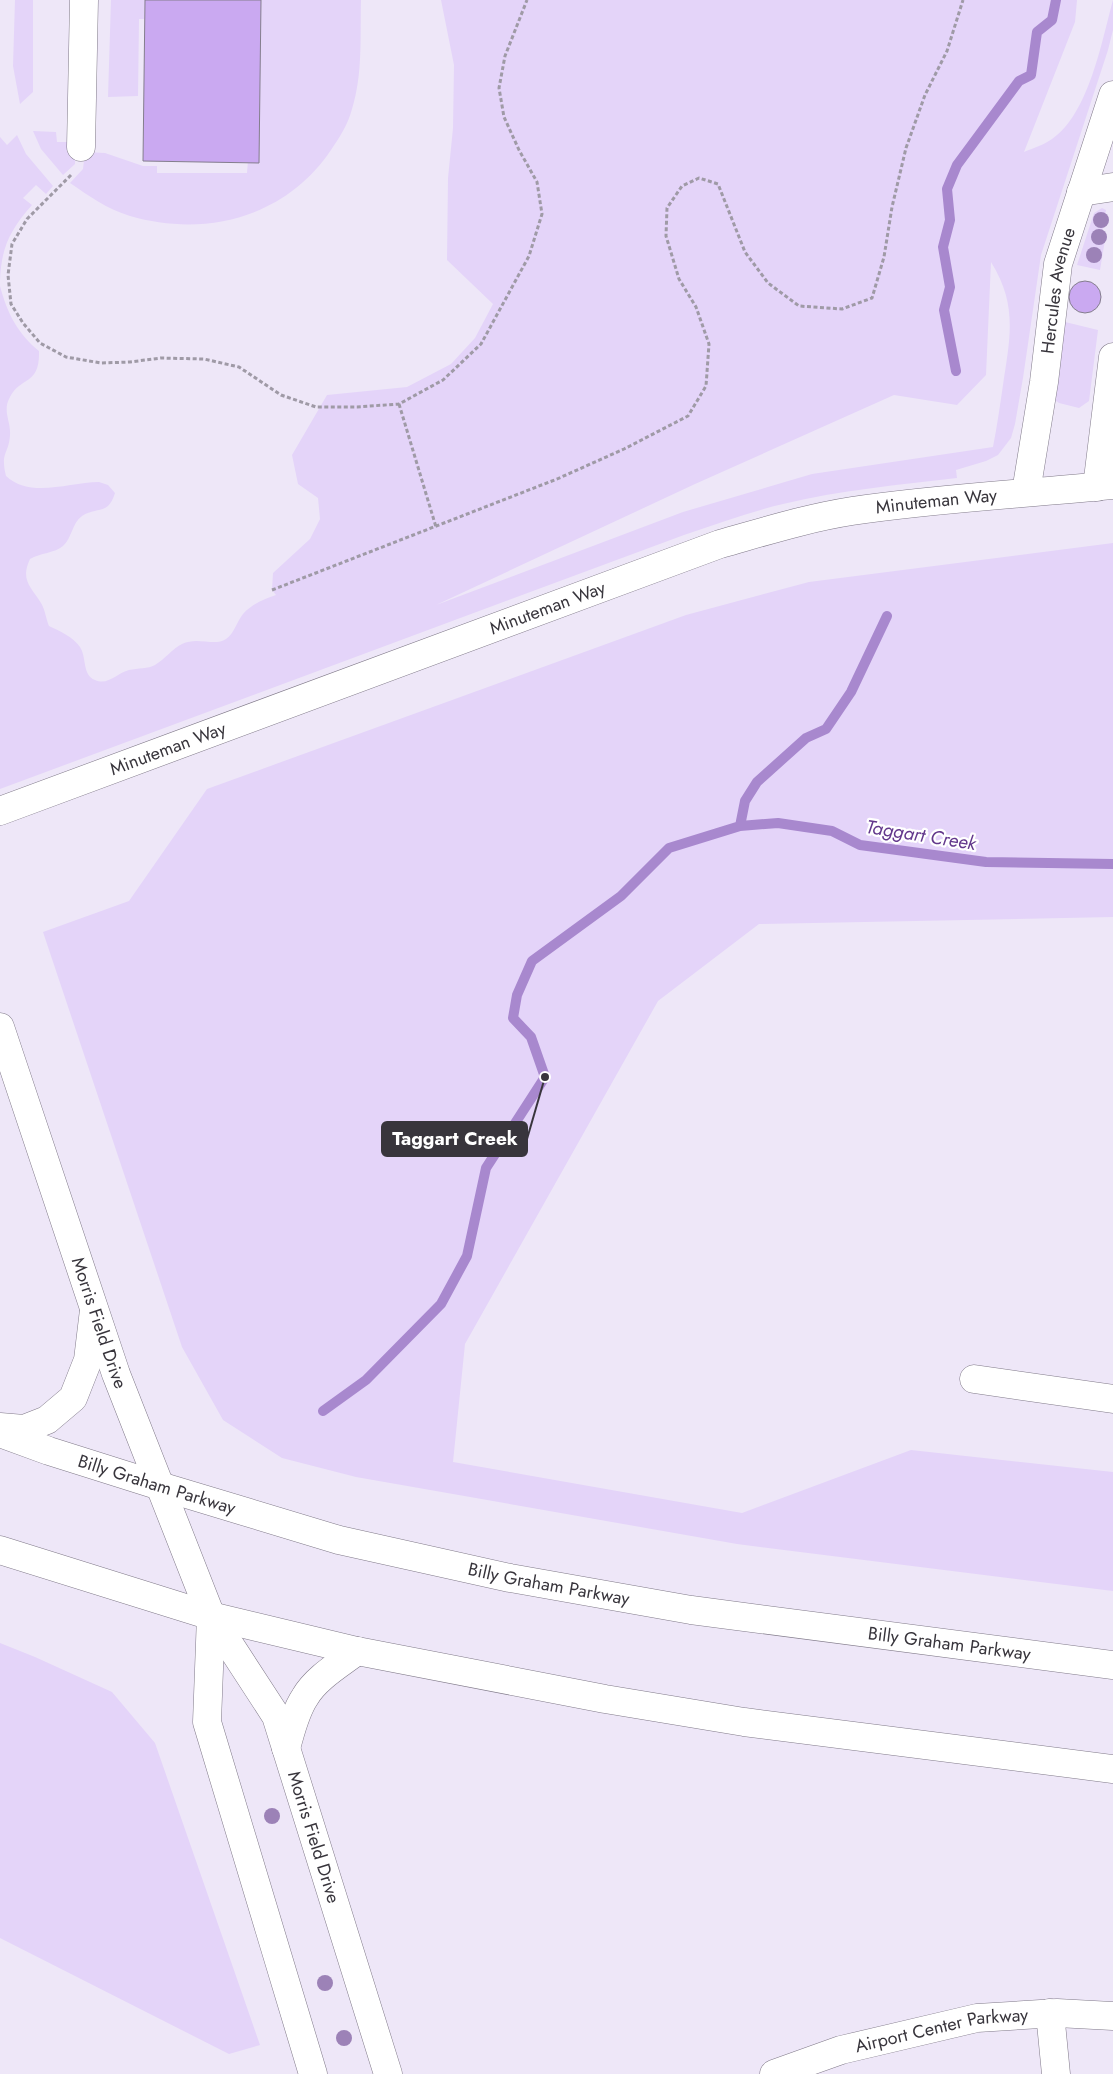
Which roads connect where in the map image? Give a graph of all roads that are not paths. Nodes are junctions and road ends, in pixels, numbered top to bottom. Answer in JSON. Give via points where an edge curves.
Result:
{"nodes":[{"id":1,"x":84,"y":0,"type":"edge"},
{"id":2,"x":1113,"y":95,"type":"edge"},
{"id":3,"x":81,"y":146,"type":"road end"},
{"id":4,"x":1113,"y":187,"type":"edge"},
{"id":5,"x":1081,"y":192,"type":"junction"},
{"id":6,"x":1113,"y":357,"type":"edge"},
{"id":7,"x":1105,"y":486,"type":"edge"},
{"id":8,"x":1026,"y":492,"type":"junction"},
{"id":9,"x":0,"y":811,"type":"edge"},
{"id":10,"x":0,"y":1027,"type":"edge"},
{"id":11,"x":94,"y":1310,"type":"junction"},
{"id":12,"x":974,"y":1379,"type":"dead end"},
{"id":13,"x":1113,"y":1399,"type":"edge"},
{"id":14,"x":0,"y":1427,"type":"edge"},
{"id":15,"x":0,"y":1433,"type":"edge"},
{"id":16,"x":160,"y":1486,"type":"junction"},
{"id":17,"x":0,"y":1550,"type":"edge"},
{"id":18,"x":211,"y":1616,"type":"junction"},
{"id":19,"x":357,"y":1651,"type":"junction"},
{"id":20,"x":1113,"y":1665,"type":"edge"},
{"id":21,"x":286,"y":1748,"type":"junction"},
{"id":22,"x":1113,"y":1769,"type":"edge"},
{"id":23,"x":1050,"y":2013,"type":"junction"},
{"id":24,"x":1113,"y":2016,"type":"edge"},
{"id":25,"x":313,"y":2074,"type":"edge"},
{"id":26,"x":388,"y":2074,"type":"edge"},
{"id":27,"x":774,"y":2074,"type":"edge"},
{"id":28,"x":1056,"y":2074,"type":"edge"}],
"edges":[{"from":1,"to":3,"type":"main road"},
{"from":2,"to":5,"type":"main road","name":"Hercules Avenue"},
{"from":4,"to":5,"type":"main road"},
{"from":5,"to":8,"type":"main road","name":"Hercules Avenue","via":[[1058,264],[1044,382]]},
{"from":6,"to":7,"type":"main road"},
{"from":7,"to":8,"type":"main road","name":"Minuteman Way"},
{"from":8,"to":9,"type":"main road","name":"Minuteman Way","via":[[852,511],[789,524],[720,544]]},
{"from":10,"to":11,"type":"main road","name":"Morris Field Drive"},
{"from":11,"to":14,"type":"main road","via":[[88,1360],[73,1398],[47,1420],[24,1429]]},
{"from":11,"to":16,"type":"main road","name":"Morris Field Drive"},
{"from":12,"to":13,"type":"main road"},
{"from":15,"to":16,"type":"main road","name":"Billy Graham Parkway"},
{"from":16,"to":18,"type":"main road","name":"Morris Field Drive"},
{"from":16,"to":20,"type":"main road","name":"Billy Graham Parkway","via":[[339,1540],[510,1578],[692,1610]]},
{"from":17,"to":18,"type":"main road"},
{"from":18,"to":19,"type":"main road"},
{"from":18,"to":21,"type":"main road","name":"Morris Field Drive","via":[[276,1716]]},
{"from":18,"to":25,"type":"main road","name":"Morris Field Drive","via":[[207,1722]]},
{"from":19,"to":21,"type":"main road","via":[[305,1695]]},
{"from":19,"to":22,"type":"main road","via":[[744,1722]]},
{"from":21,"to":26,"type":"main road","name":"Morris Field Drive"},
{"from":23,"to":24,"type":"main road","name":"Airport Center Parkway"},
{"from":23,"to":27,"type":"main road","name":"Airport Center Parkway","via":[[977,2018],[841,2050]]},
{"from":23,"to":28,"type":"main road"}]}
